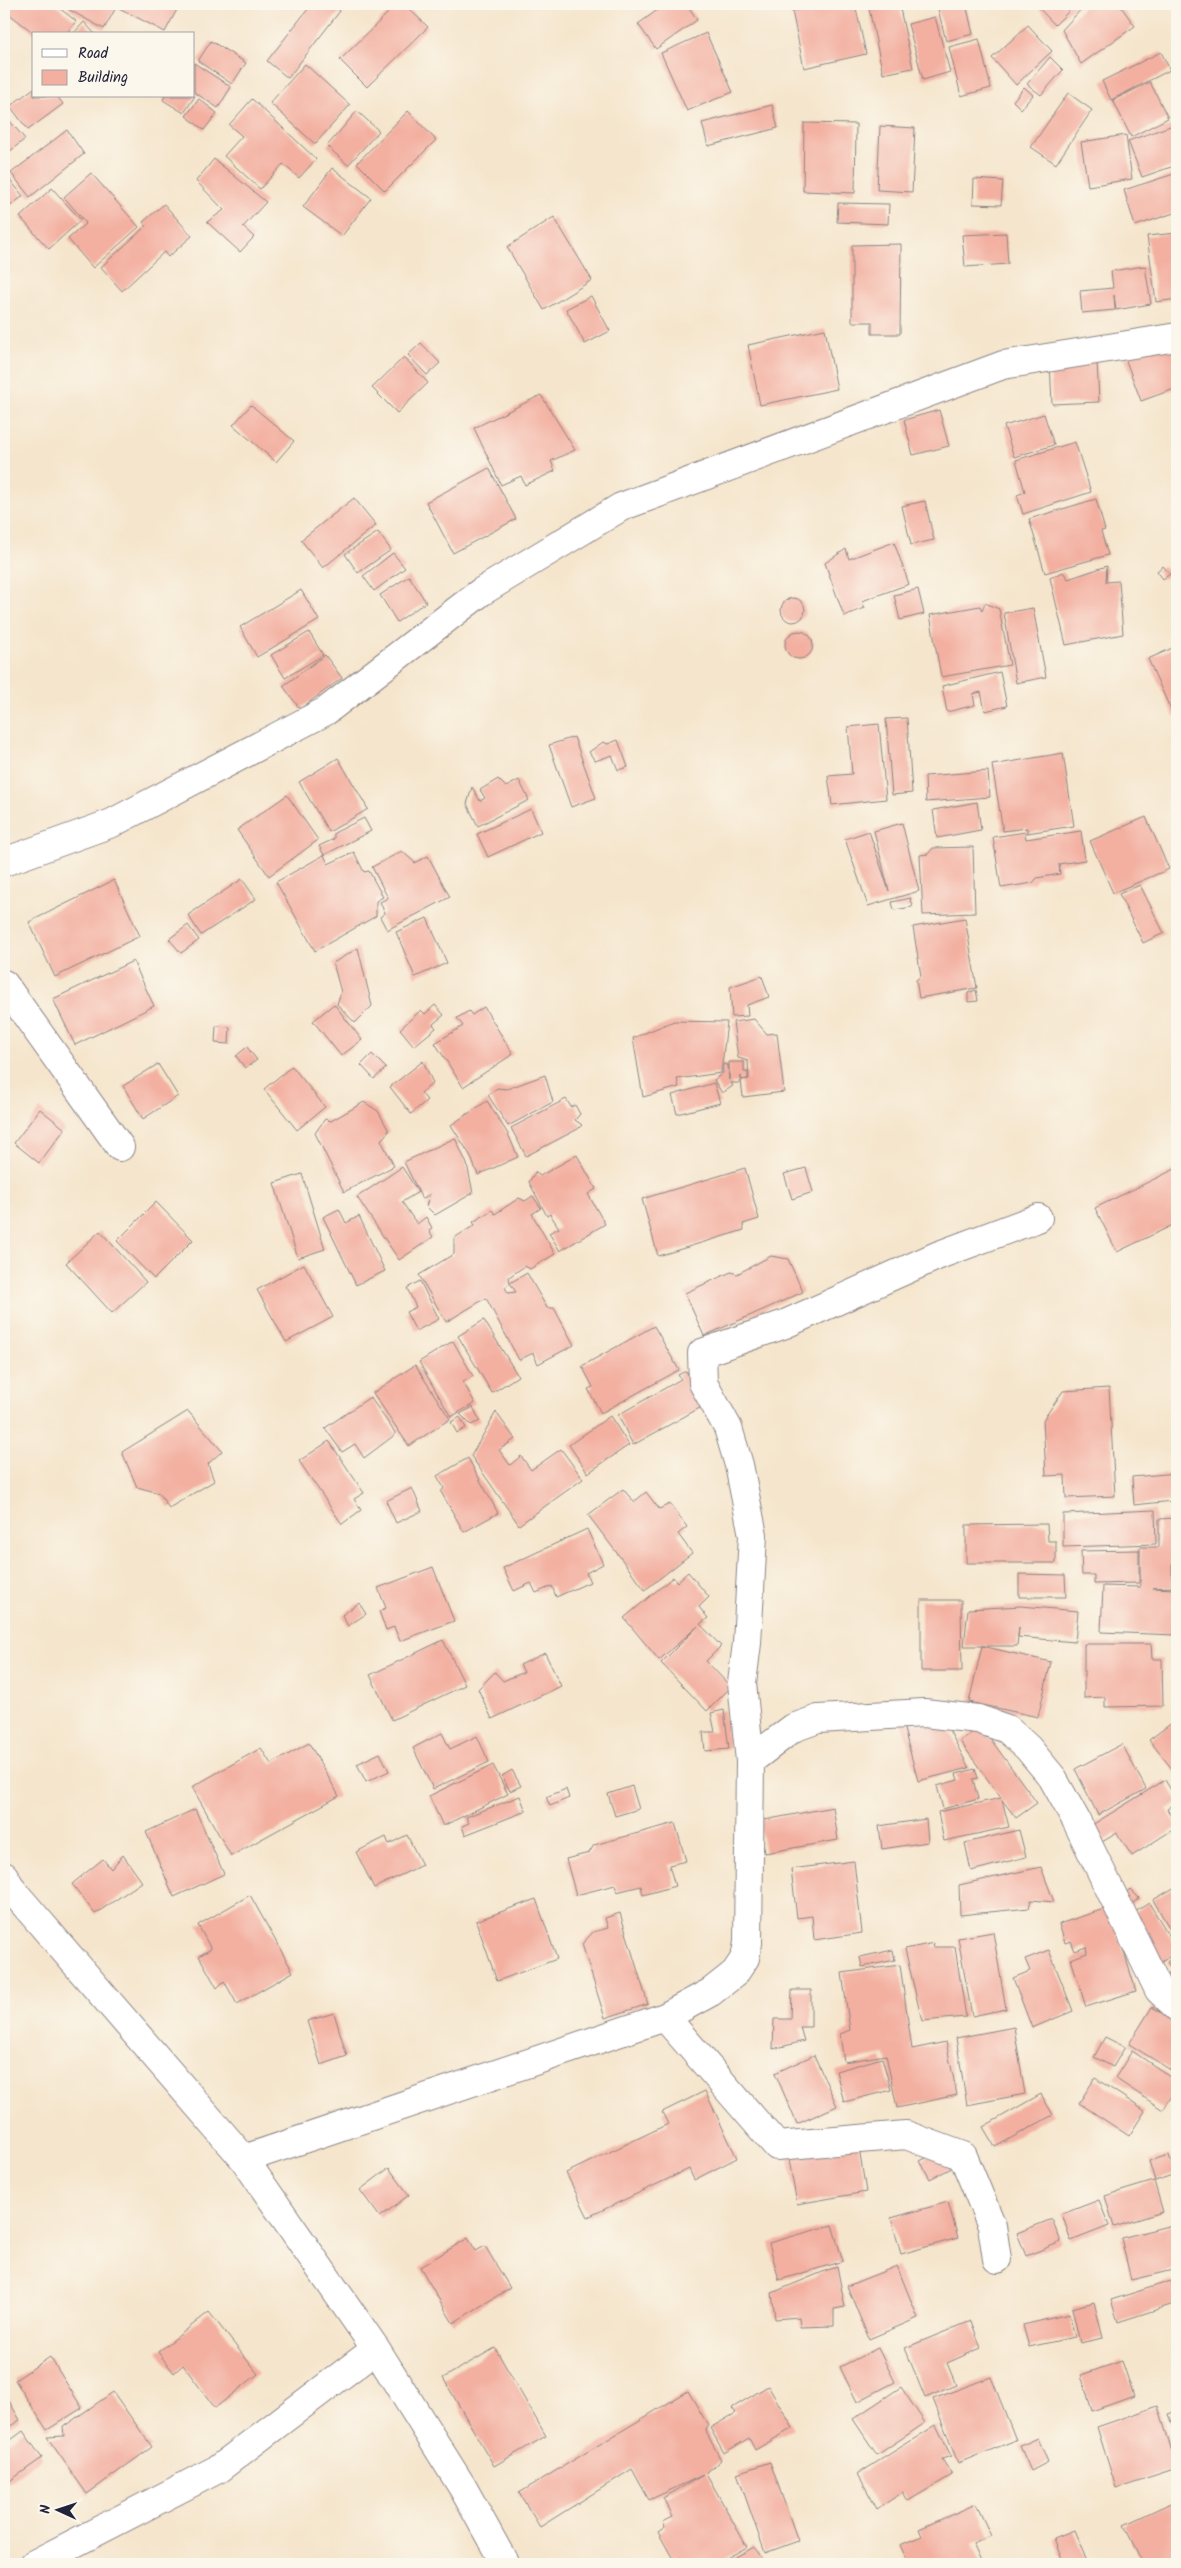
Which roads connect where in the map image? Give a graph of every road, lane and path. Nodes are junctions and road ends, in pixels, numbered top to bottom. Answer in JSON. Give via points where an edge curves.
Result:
{"nodes":[{"id":1,"x":1177,"y":337,"type":"edge"},
{"id":2,"x":4,"y":862,"type":"edge"},
{"id":3,"x":4,"y":984,"type":"edge"},
{"id":4,"x":120,"y":1147,"type":"dead end"},
{"id":5,"x":1038,"y":1218,"type":"dead end"},
{"id":6,"x":750,"y":1760,"type":"junction"},
{"id":7,"x":4,"y":1876,"type":"edge"},
{"id":8,"x":1177,"y":2007,"type":"edge"},
{"id":9,"x":665,"y":2016,"type":"junction"},
{"id":10,"x":244,"y":2159,"type":"junction"},
{"id":11,"x":997,"y":2259,"type":"dead end"},
{"id":12,"x":376,"y":2349,"type":"junction"},
{"id":13,"x":34,"y":2564,"type":"edge"},
{"id":14,"x":505,"y":2564,"type":"edge"}],
"edges":[{"from":1,"to":2,"type":"street","via":[[1003,366],[622,507],[481,592],[326,711],[112,823]]},
{"from":3,"to":4,"type":"street"},
{"from":5,"to":6,"type":"street","via":[[939,1255],[785,1324],[702,1353],[702,1383],[728,1428],[753,1535],[742,1683]]},
{"from":6,"to":8,"type":"street","via":[[793,1728],[818,1719],[924,1713],[978,1719],[1007,1729],[1052,1777],[1159,1990]]},
{"from":6,"to":9,"type":"street","via":[[751,1872],[745,1958],[736,1973],[711,1992]]},
{"from":7,"to":10,"type":"street"},
{"from":9,"to":10,"type":"street"},
{"from":9,"to":11,"type":"street","via":[[777,2146],[906,2135],[963,2156],[992,2226]]},
{"from":10,"to":12,"type":"street"},
{"from":12,"to":13,"type":"street","via":[[218,2469]]},
{"from":12,"to":14,"type":"street","via":[[463,2488]]}]}
